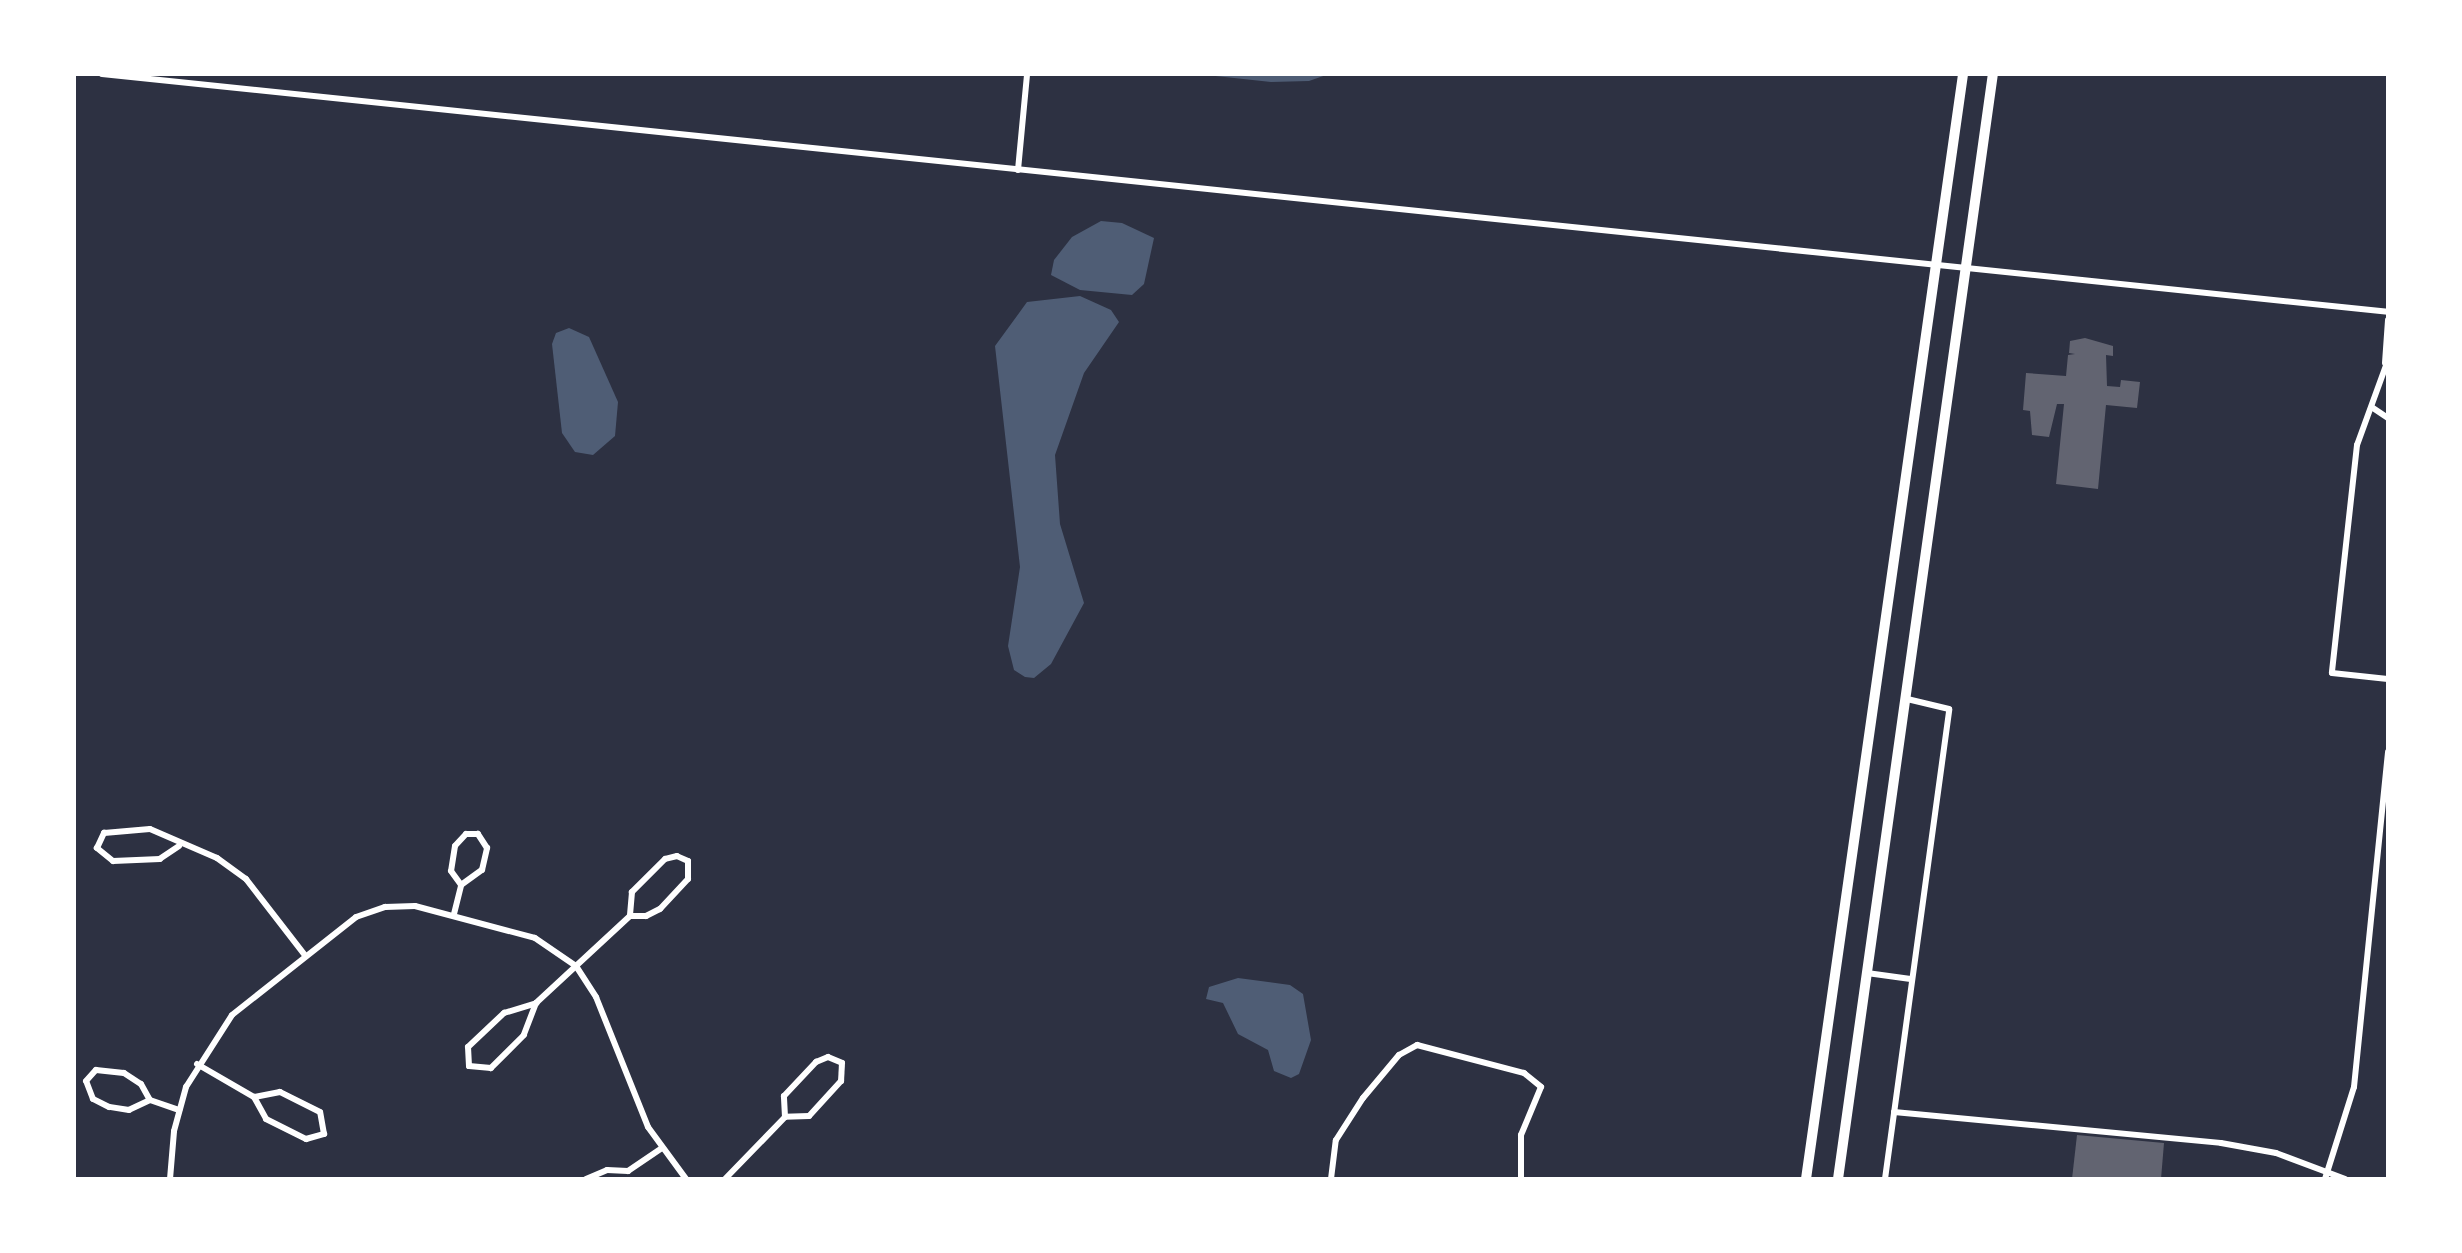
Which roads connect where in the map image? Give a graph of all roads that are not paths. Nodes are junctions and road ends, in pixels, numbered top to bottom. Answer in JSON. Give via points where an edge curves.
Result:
{"nodes":[{"id":1,"x":102,"y":74,"type":"edge"},
{"id":2,"x":1027,"y":74,"type":"edge"},
{"id":3,"x":1963,"y":74,"type":"edge"},
{"id":4,"x":1993,"y":74,"type":"edge"},
{"id":5,"x":1018,"y":170,"type":"junction"},
{"id":6,"x":1936,"y":265,"type":"junction"},
{"id":7,"x":1966,"y":268,"type":"junction"},
{"id":8,"x":2388,"y":312,"type":"edge"},
{"id":9,"x":2388,"y":320,"type":"edge"},
{"id":10,"x":2387,"y":363,"type":"edge"},
{"id":11,"x":2373,"y":408,"type":"junction"},
{"id":12,"x":2388,"y":418,"type":"edge"},
{"id":13,"x":2388,"y":679,"type":"edge"},
{"id":14,"x":1907,"y":699,"type":"junction"},
{"id":15,"x":2388,"y":752,"type":"edge"},
{"id":16,"x":179,"y":846,"type":"junction"},
{"id":17,"x":461,"y":885,"type":"junction"},
{"id":18,"x":454,"y":914,"type":"junction"},
{"id":19,"x":630,"y":916,"type":"junction"},
{"id":20,"x":304,"y":954,"type":"junction"},
{"id":21,"x":576,"y":966,"type":"junction"},
{"id":22,"x":1867,"y":973,"type":"junction"},
{"id":23,"x":1911,"y":979,"type":"junction"},
{"id":24,"x":536,"y":1003,"type":"junction"},
{"id":25,"x":197,"y":1064,"type":"junction"},
{"id":26,"x":254,"y":1097,"type":"junction"},
{"id":27,"x":150,"y":1100,"type":"junction"},
{"id":28,"x":179,"y":1110,"type":"junction"},
{"id":29,"x":1894,"y":1112,"type":"junction"},
{"id":30,"x":785,"y":1117,"type":"junction"},
{"id":31,"x":662,"y":1148,"type":"junction"},
{"id":32,"x":628,"y":1171,"type":"junction"},
{"id":33,"x":2327,"y":1175,"type":"edge"},
{"id":34,"x":170,"y":1179,"type":"edge"},
{"id":35,"x":586,"y":1179,"type":"edge"},
{"id":36,"x":625,"y":1179,"type":"edge"},
{"id":37,"x":686,"y":1179,"type":"edge"},
{"id":38,"x":725,"y":1179,"type":"edge"},
{"id":39,"x":1331,"y":1179,"type":"edge"},
{"id":40,"x":1521,"y":1179,"type":"edge"},
{"id":41,"x":1806,"y":1179,"type":"edge"},
{"id":42,"x":1838,"y":1179,"type":"edge"},
{"id":43,"x":1885,"y":1179,"type":"edge"},
{"id":44,"x":2345,"y":1179,"type":"edge"}],
"edges":[{"from":1,"to":5,"type":"street"},
{"from":2,"to":5,"type":"street"},
{"from":3,"to":6,"type":"highway"},
{"from":4,"to":7,"type":"highway"},
{"from":5,"to":6,"type":"street"},
{"from":6,"to":7,"type":"street"},
{"from":6,"to":41,"type":"highway"},
{"from":7,"to":8,"type":"street"},
{"from":7,"to":14,"type":"highway"},
{"from":9,"to":10,"type":"street"},
{"from":10,"to":11,"type":"street"},
{"from":11,"to":12,"type":"street"},
{"from":11,"to":13,"type":"street","via":[[2357,445],[2332,673]]},
{"from":14,"to":22,"type":"highway"},
{"from":14,"to":23,"type":"street","via":[[1949,709]]},
{"from":15,"to":33,"type":"street","via":[[2354,1087]]},
{"from":16,"to":16,"type":"street","via":[[162,831],[114,830],[104,833],[97,848],[113,861],[160,859]]},
{"from":16,"to":20,"type":"street","via":[[217,858],[246,879]]},
{"from":17,"to":17,"type":"street","via":[[481,871],[487,848],[478,834],[466,834],[455,846],[451,871]]},
{"from":17,"to":18,"type":"street"},
{"from":18,"to":20,"type":"street","via":[[415,906],[385,907],[356,917]]},
{"from":18,"to":21,"type":"street","via":[[535,938]]},
{"from":19,"to":19,"type":"street","via":[[660,909],[688,879],[688,861],[677,856],[665,859],[632,892]]},
{"from":19,"to":21,"type":"street"},
{"from":20,"to":25,"type":"street","via":[[245,1001]]},
{"from":21,"to":24,"type":"street"},
{"from":21,"to":31,"type":"street","via":[[596,997],[638,1105]]},
{"from":22,"to":23,"type":"street"},
{"from":22,"to":42,"type":"highway"},
{"from":23,"to":29,"type":"street"},
{"from":24,"to":24,"type":"street","via":[[504,1013],[468,1047],[469,1066],[491,1068],[524,1035]]},
{"from":25,"to":26,"type":"street"},
{"from":25,"to":28,"type":"street"},
{"from":26,"to":26,"type":"street","via":[[271,1121],[306,1139],[324,1134],[320,1112],[280,1092]]},
{"from":27,"to":27,"type":"street","via":[[141,1084],[124,1073],[96,1070],[86,1081],[93,1099],[109,1107],[129,1110]]},
{"from":27,"to":28,"type":"street"},
{"from":28,"to":34,"type":"street"},
{"from":29,"to":33,"type":"street","via":[[2221,1143],[2276,1153]]},
{"from":29,"to":43,"type":"street"},
{"from":30,"to":30,"type":"street","via":[[809,1116],[841,1081],[839,1060],[820,1059],[784,1096]]},
{"from":30,"to":38,"type":"street"},
{"from":31,"to":32,"type":"street"},
{"from":31,"to":37,"type":"street"},
{"from":32,"to":35,"type":"street","via":[[607,1170]]},
{"from":32,"to":36,"type":"street"},
{"from":33,"to":44,"type":"street"},
{"from":39,"to":40,"type":"street","via":[[1332,1153],[1343,1130],[1399,1055],[1417,1045],[1524,1073],[1541,1087],[1521,1135]]}]}
